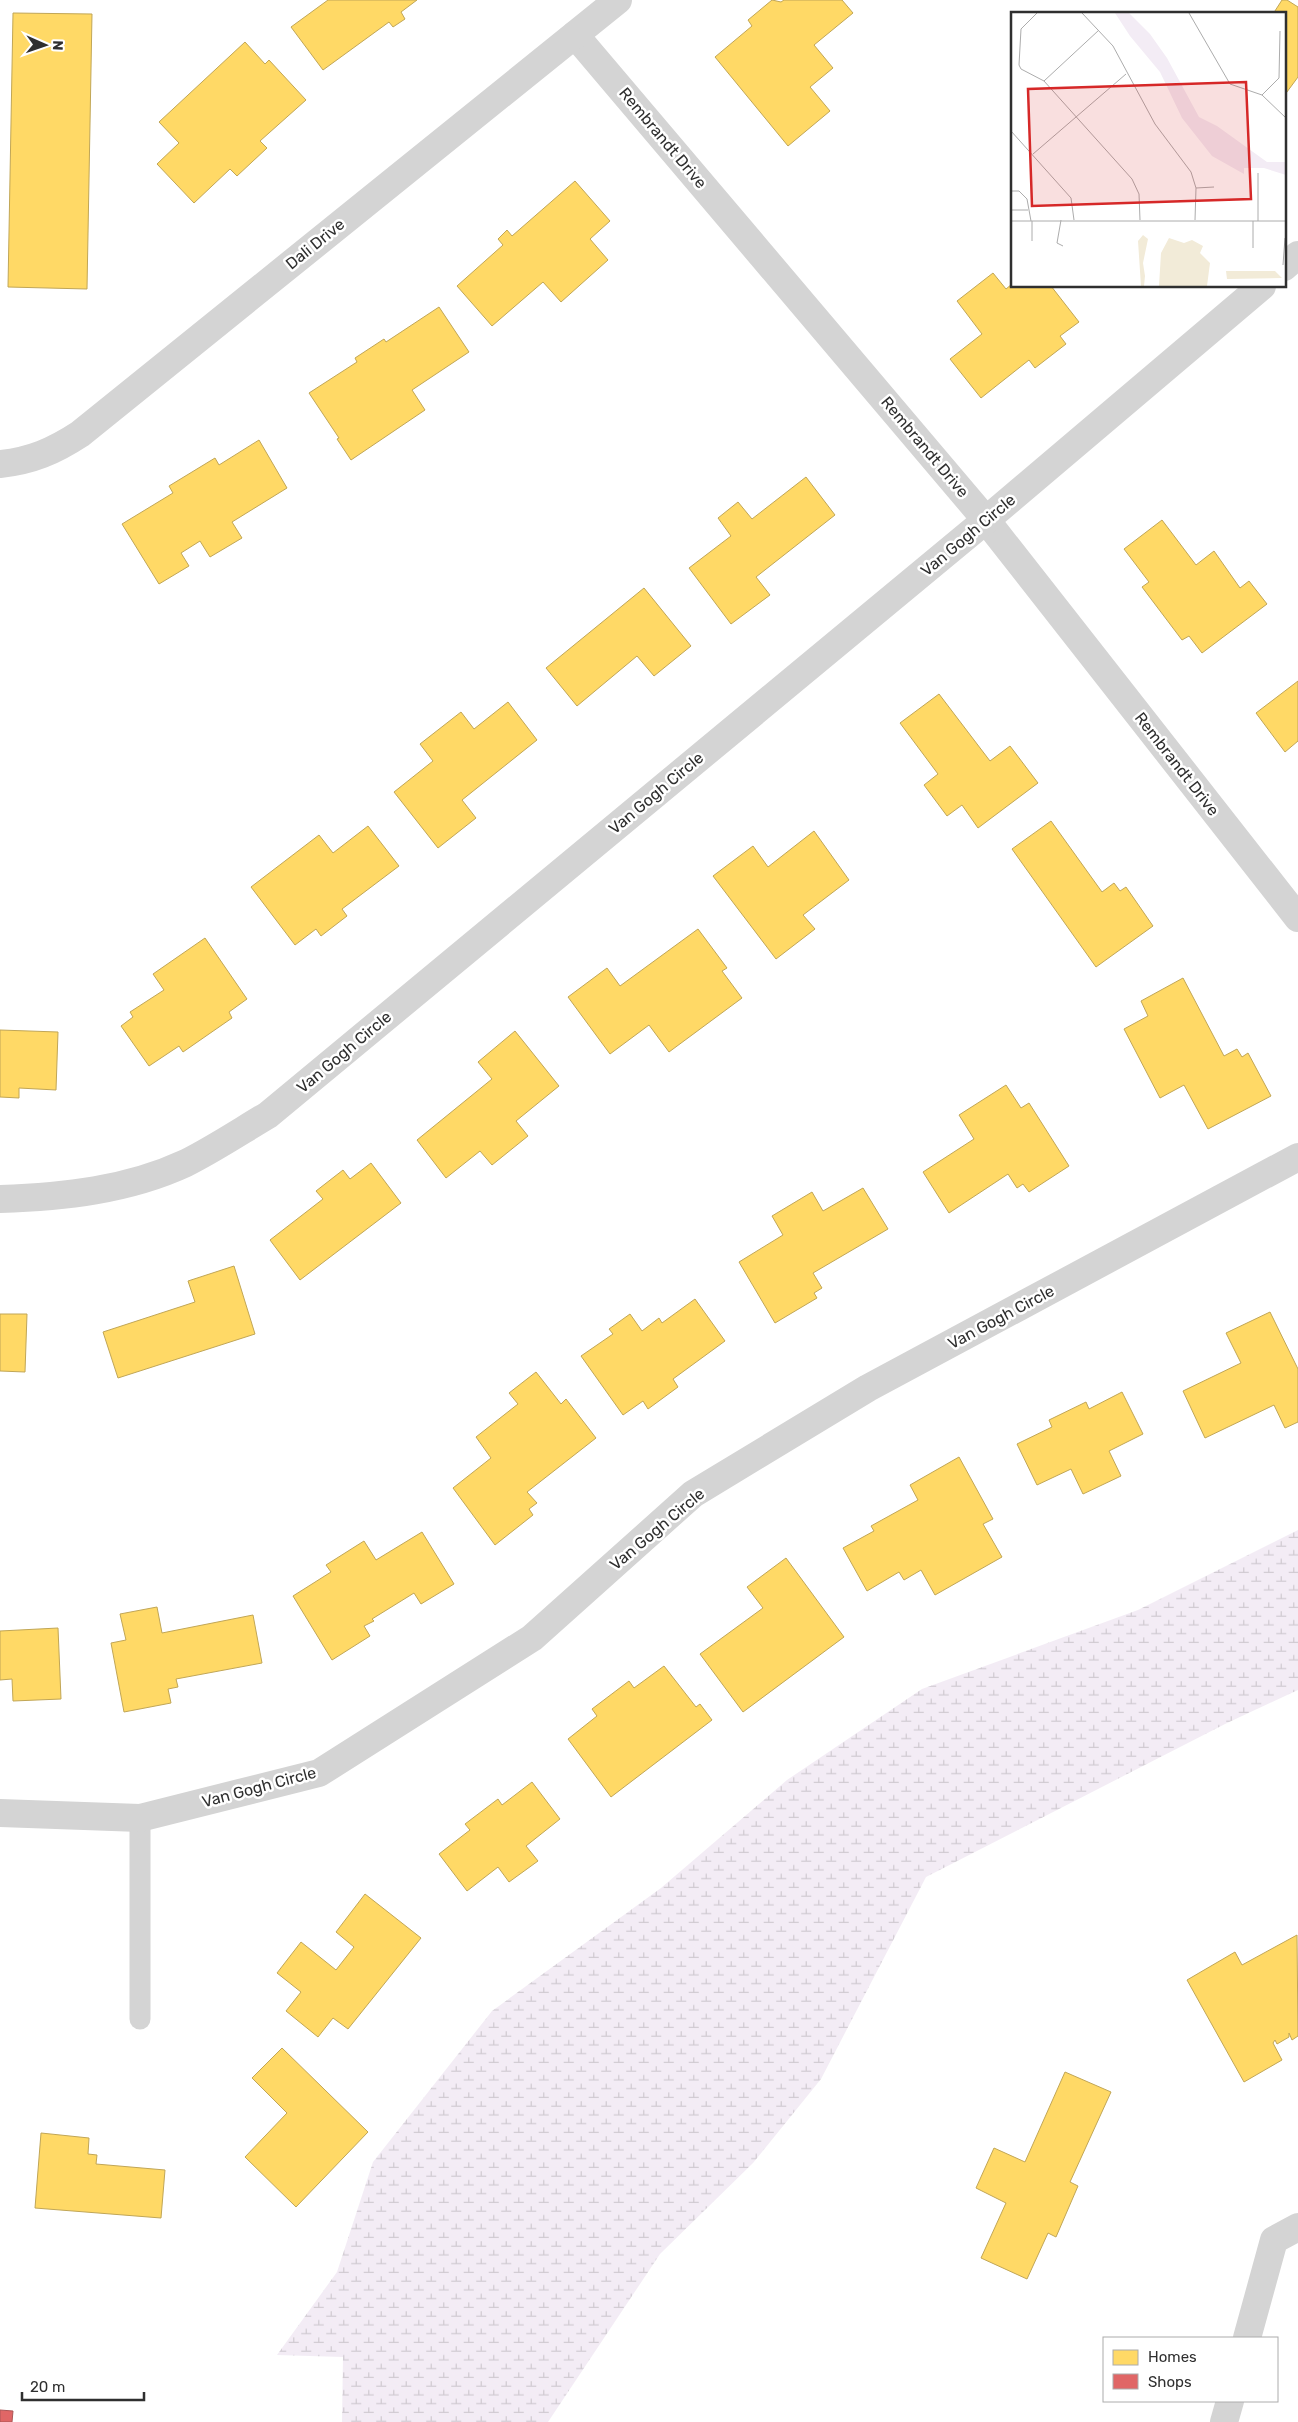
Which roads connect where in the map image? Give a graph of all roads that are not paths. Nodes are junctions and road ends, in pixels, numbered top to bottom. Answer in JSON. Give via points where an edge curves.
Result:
{"nodes":[{"id":1,"x":618,"y":0,"type":"edge"},
{"id":2,"x":575,"y":35,"type":"junction"},
{"id":3,"x":1298,"y":256,"type":"edge"},
{"id":4,"x":1286,"y":265,"type":"edge"},
{"id":5,"x":1260,"y":288,"type":"edge"},
{"id":6,"x":0,"y":464,"type":"edge"},
{"id":7,"x":986,"y":520,"type":"junction"},
{"id":8,"x":1298,"y":918,"type":"edge"},
{"id":9,"x":1298,"y":1157,"type":"edge"},
{"id":10,"x":0,"y":1199,"type":"edge"},
{"id":11,"x":0,"y":1812,"type":"edge"},
{"id":12,"x":140,"y":1818,"type":"junction"},
{"id":13,"x":140,"y":2019,"type":"dead end"},
{"id":14,"x":1298,"y":2227,"type":"edge"},
{"id":15,"x":1247,"y":2337,"type":"edge"},
{"id":16,"x":1230,"y":2402,"type":"edge"},
{"id":17,"x":1224,"y":2422,"type":"edge"}],
"edges":[{"from":1,"to":2,"type":"street","name":"Dali Drive"},
{"from":2,"to":6,"type":"street","name":"Dali Drive","via":[[103,416],[42,456]]},
{"from":2,"to":7,"type":"street","name":"Rembrandt Drive"},
{"from":3,"to":4,"type":"street"},
{"from":5,"to":7,"type":"street","name":"Van Gogh Circle"},
{"from":7,"to":8,"type":"street","name":"Rembrandt Drive"},
{"from":7,"to":10,"type":"street","name":"Van Gogh Circle","via":[[268,1115],[185,1163],[143,1178],[99,1190],[40,1198]]},
{"from":9,"to":12,"type":"street","name":"Van Gogh Circle","via":[[868,1388],[693,1494],[532,1638],[319,1773]]},
{"from":11,"to":12,"type":"street","name":"Van Gogh Circle"},
{"from":12,"to":13,"type":"lane"},
{"from":14,"to":15,"type":"street","via":[[1274,2240]]},
{"from":16,"to":17,"type":"street"}]}
